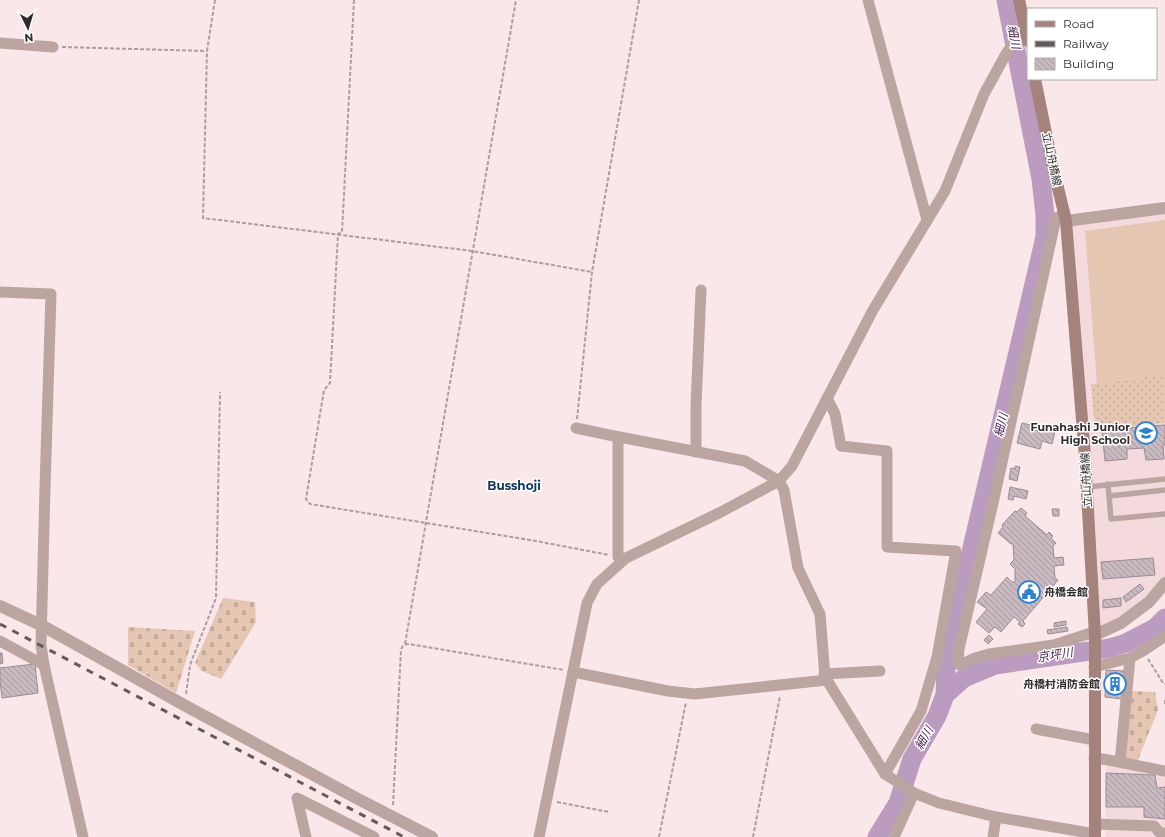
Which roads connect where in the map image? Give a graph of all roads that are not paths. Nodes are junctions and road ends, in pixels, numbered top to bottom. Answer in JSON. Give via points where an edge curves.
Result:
{"nodes":[{"id":1,"x":868,"y":0,"type":"edge"},
{"id":2,"x":1019,"y":0,"type":"edge"},
{"id":3,"x":1025,"y":26,"type":"junction"},
{"id":4,"x":1027,"y":36,"type":"edge"},
{"id":5,"x":0,"y":43,"type":"edge"},
{"id":6,"x":53,"y":46,"type":"road end"},
{"id":7,"x":1035,"y":80,"type":"edge"},
{"id":8,"x":1165,"y":208,"type":"edge"},
{"id":9,"x":1066,"y":217,"type":"junction"},
{"id":10,"x":927,"y":220,"type":"junction"},
{"id":11,"x":700,"y":290,"type":"dead end"},
{"id":12,"x":0,"y":292,"type":"edge"},
{"id":13,"x":827,"y":398,"type":"junction"},
{"id":14,"x":576,"y":428,"type":"road end"},
{"id":15,"x":618,"y":437,"type":"junction"},
{"id":16,"x":696,"y":452,"type":"junction"},
{"id":17,"x":1165,"y":479,"type":"edge"},
{"id":18,"x":779,"y":481,"type":"junction"},
{"id":19,"x":1108,"y":484,"type":"junction"},
{"id":20,"x":1086,"y":486,"type":"junction"},
{"id":21,"x":1165,"y":490,"type":"edge"},
{"id":22,"x":1109,"y":496,"type":"junction"},
{"id":23,"x":1165,"y":514,"type":"edge"},
{"id":24,"x":618,"y":557,"type":"road end"},
{"id":25,"x":1165,"y":583,"type":"edge"},
{"id":26,"x":0,"y":606,"type":"edge"},
{"id":27,"x":43,"y":626,"type":"junction"},
{"id":28,"x":1094,"y":633,"type":"junction"},
{"id":29,"x":1165,"y":636,"type":"edge"},
{"id":30,"x":0,"y":641,"type":"edge"},
{"id":31,"x":1130,"y":658,"type":"junction"},
{"id":32,"x":44,"y":665,"type":"junction"},
{"id":33,"x":1094,"y":667,"type":"junction"},
{"id":34,"x":880,"y":671,"type":"dead end"},
{"id":35,"x":573,"y":672,"type":"junction"},
{"id":36,"x":826,"y":677,"type":"junction"},
{"id":37,"x":1036,"y":729,"type":"dead end"},
{"id":38,"x":1095,"y":735,"type":"junction"},
{"id":39,"x":1094,"y":759,"type":"junction"},
{"id":40,"x":1120,"y":762,"type":"junction"},
{"id":41,"x":1165,"y":771,"type":"edge"},
{"id":42,"x":885,"y":774,"type":"junction"},
{"id":43,"x":914,"y":793,"type":"junction"},
{"id":44,"x":996,"y":817,"type":"junction"},
{"id":45,"x":1095,"y":832,"type":"edge"},
{"id":46,"x":1165,"y":833,"type":"edge"},
{"id":47,"x":83,"y":837,"type":"edge"},
{"id":48,"x":306,"y":837,"type":"edge"},
{"id":49,"x":374,"y":837,"type":"edge"},
{"id":50,"x":432,"y":837,"type":"edge"},
{"id":51,"x":540,"y":837,"type":"edge"},
{"id":52,"x":894,"y":837,"type":"edge"},
{"id":53,"x":993,"y":837,"type":"edge"}],
"edges":[{"from":1,"to":10,"type":"street"},
{"from":2,"to":3,"type":"main road"},
{"from":3,"to":4,"type":"main road"},
{"from":3,"to":10,"type":"street","via":[[984,94],[945,191]]},
{"from":5,"to":6,"type":"street"},
{"from":7,"to":9,"type":"main road","name":"立山舟橋線"},
{"from":8,"to":9,"type":"street"},
{"from":9,"to":20,"type":"main road","name":"立山舟橋線"},
{"from":9,"to":28,"type":"street","via":[[1056,218],[958,661],[960,665],[989,654],[1054,645]]},
{"from":10,"to":13,"type":"street","via":[[873,310]]},
{"from":11,"to":16,"type":"street"},
{"from":12,"to":27,"type":"street","via":[[51,294]]},
{"from":13,"to":18,"type":"street","via":[[792,466]]},
{"from":13,"to":42,"type":"street","via":[[835,414],[841,446],[888,451],[887,547],[956,551],[937,657],[921,711]]},
{"from":14,"to":15,"type":"street"},
{"from":15,"to":16,"type":"street"},
{"from":15,"to":24,"type":"street"},
{"from":16,"to":18,"type":"street","via":[[745,461]]},
{"from":17,"to":19,"type":"lane"},
{"from":18,"to":35,"type":"street","via":[[626,558],[597,584],[587,604]]},
{"from":18,"to":36,"type":"street","via":[[784,490],[798,568],[820,614]]},
{"from":19,"to":20,"type":"lane"},
{"from":19,"to":22,"type":"lane"},
{"from":20,"to":28,"type":"main road","name":"立山舟橋線"},
{"from":21,"to":22,"type":"lane"},
{"from":22,"to":23,"type":"lane","via":[[1111,519]]},
{"from":25,"to":28,"type":"street","via":[[1149,602],[1121,623]]},
{"from":26,"to":27,"type":"street"},
{"from":27,"to":32,"type":"street","via":[[41,645]]},
{"from":27,"to":50,"type":"street","via":[[184,705]]},
{"from":28,"to":33,"type":"main road","name":"立山舟橋線"},
{"from":29,"to":31,"type":"street"},
{"from":30,"to":32,"type":"street"},
{"from":31,"to":33,"type":"street"},
{"from":31,"to":40,"type":"street"},
{"from":32,"to":47,"type":"street"},
{"from":33,"to":38,"type":"main road","name":"立山舟橋線"},
{"from":34,"to":36,"type":"street"},
{"from":35,"to":36,"type":"street","via":[[695,694],[782,685]]},
{"from":35,"to":51,"type":"street"},
{"from":36,"to":42,"type":"street"},
{"from":37,"to":38,"type":"street"},
{"from":38,"to":39,"type":"main road","name":"立山舟橋線"},
{"from":39,"to":40,"type":"street"},
{"from":39,"to":45,"type":"main road","name":"立山舟橋線"},
{"from":40,"to":41,"type":"street"},
{"from":42,"to":43,"type":"street"},
{"from":43,"to":44,"type":"street","via":[[939,803]]},
{"from":43,"to":52,"type":"street"},
{"from":44,"to":45,"type":"street"},
{"from":44,"to":53,"type":"street"},
{"from":45,"to":46,"type":"street","via":[[1154,826],[1160,833]]},
{"from":48,"to":49,"type":"street","via":[[297,798]]}]}
